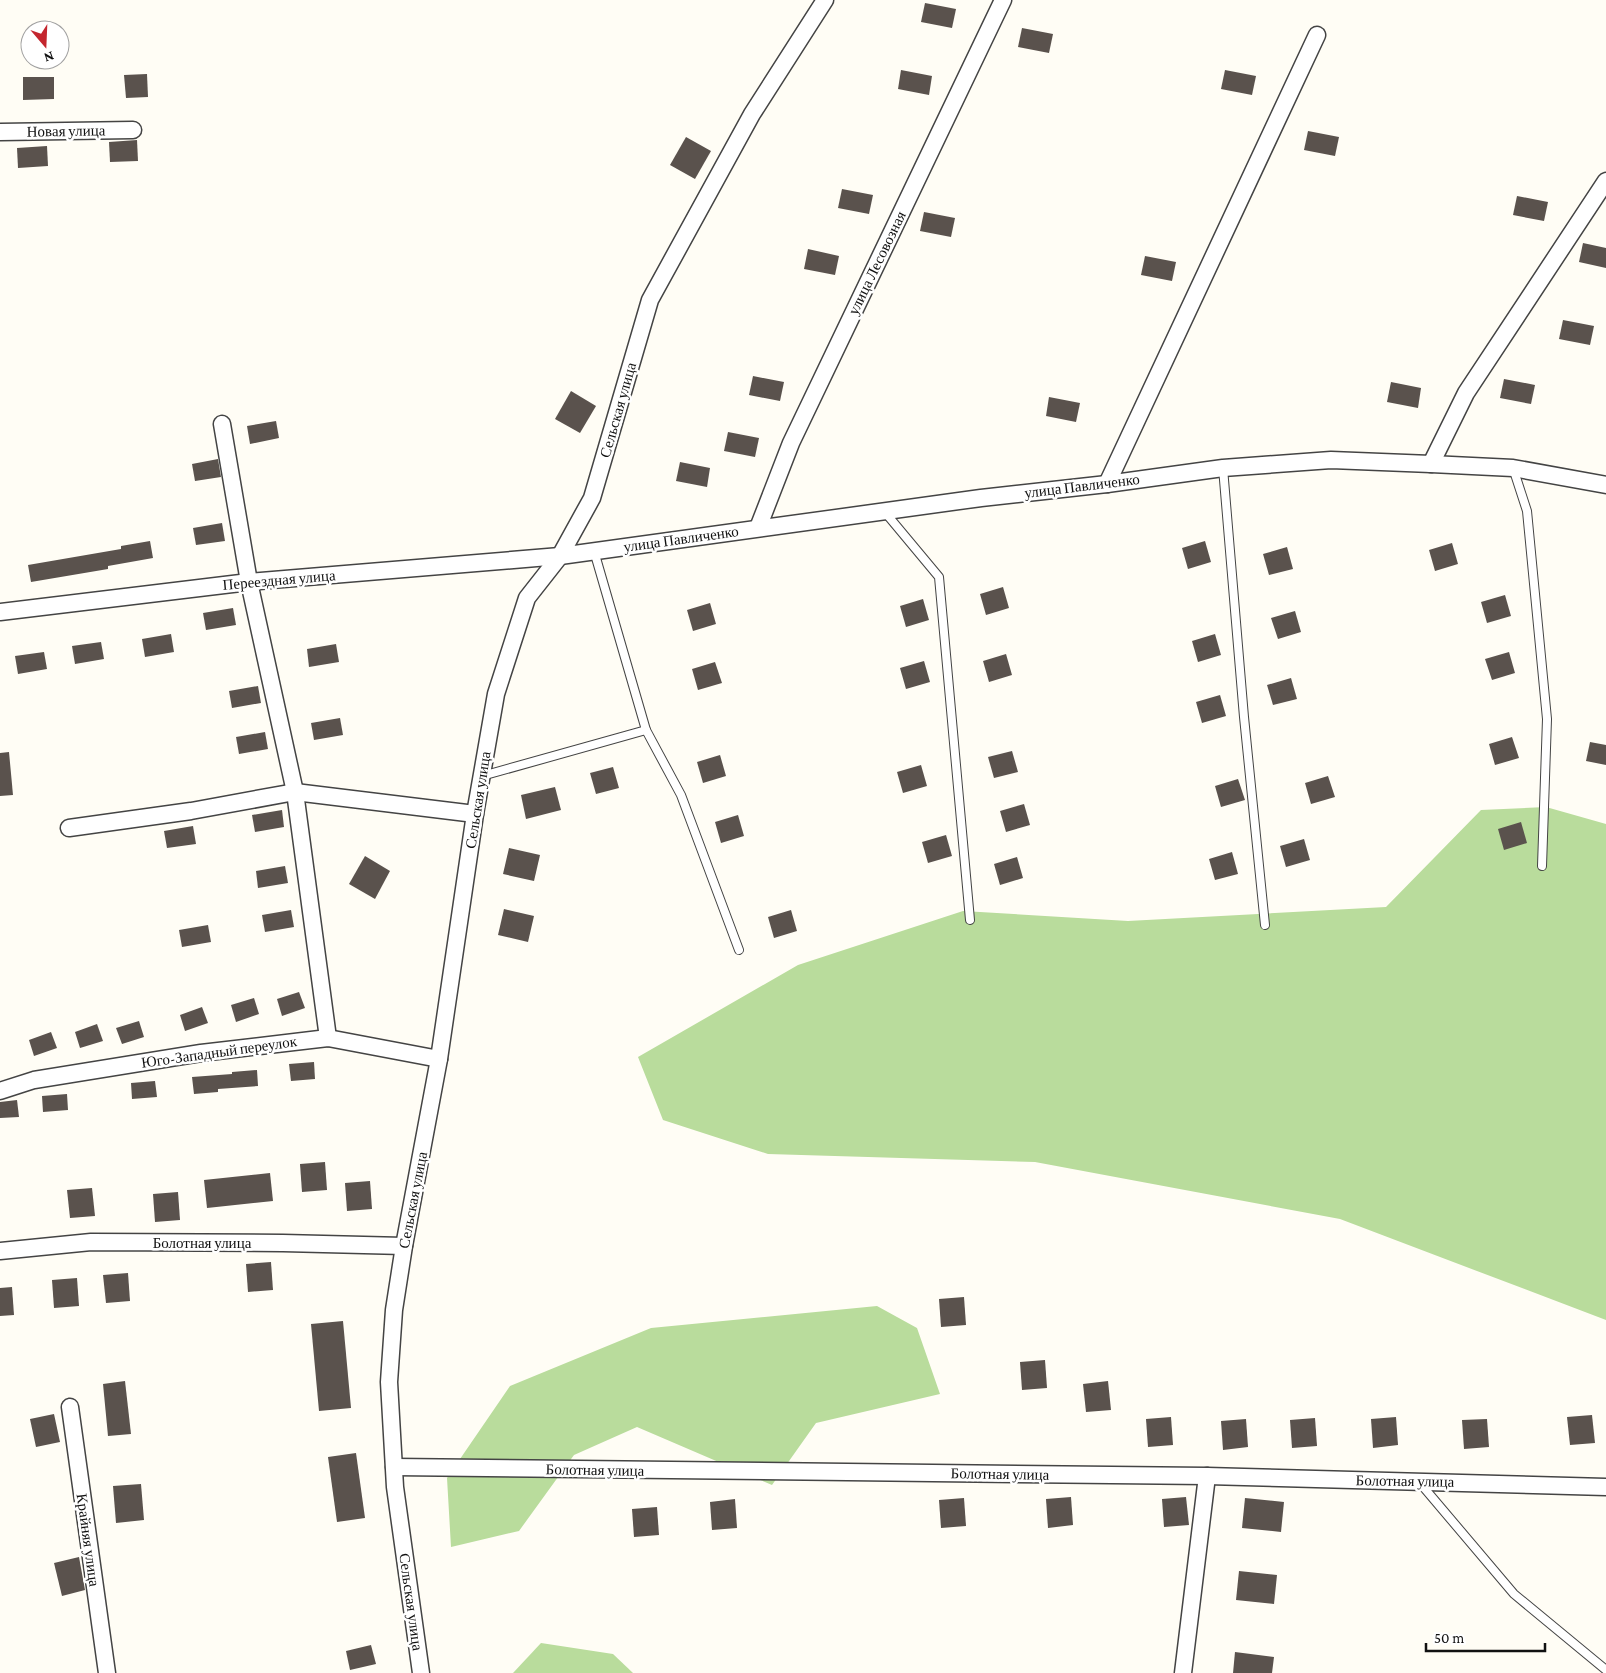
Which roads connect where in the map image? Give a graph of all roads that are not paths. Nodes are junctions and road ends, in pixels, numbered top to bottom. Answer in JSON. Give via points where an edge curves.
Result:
{"nodes":[{"id":1,"x":825,"y":0,"type":"edge"},
{"id":2,"x":1003,"y":0,"type":"edge"},
{"id":3,"x":1317,"y":35,"type":"dead end"},
{"id":4,"x":133,"y":130,"type":"dead end"},
{"id":5,"x":0,"y":132,"type":"edge"},
{"id":6,"x":1606,"y":181,"type":"edge"},
{"id":7,"x":222,"y":424,"type":"dead end"},
{"id":8,"x":1431,"y":464,"type":"junction"},
{"id":9,"x":1223,"y":468,"type":"junction"},
{"id":10,"x":1513,"y":468,"type":"junction"},
{"id":11,"x":1107,"y":484,"type":"junction"},
{"id":12,"x":1606,"y":485,"type":"edge"},
{"id":13,"x":884,"y":511,"type":"junction"},
{"id":14,"x":758,"y":528,"type":"junction"},
{"id":15,"x":594,"y":551,"type":"junction"},
{"id":16,"x":560,"y":556,"type":"junction"},
{"id":17,"x":249,"y":582,"type":"junction"},
{"id":18,"x":0,"y":612,"type":"edge"},
{"id":19,"x":646,"y":730,"type":"junction"},
{"id":20,"x":482,"y":776,"type":"junction"},
{"id":21,"x":295,"y":792,"type":"junction"},
{"id":22,"x":475,"y":814,"type":"junction"},
{"id":23,"x":69,"y":828,"type":"dead end"},
{"id":24,"x":1542,"y":866,"type":"dead end"},
{"id":25,"x":970,"y":920,"type":"dead end"},
{"id":26,"x":1265,"y":925,"type":"dead end"},
{"id":27,"x":739,"y":950,"type":"dead end"},
{"id":28,"x":328,"y":1038,"type":"junction"},
{"id":29,"x":439,"y":1059,"type":"junction"},
{"id":30,"x":0,"y":1091,"type":"edge"},
{"id":31,"x":404,"y":1246,"type":"junction"},
{"id":32,"x":0,"y":1251,"type":"edge"},
{"id":33,"x":70,"y":1407,"type":"dead end"},
{"id":34,"x":394,"y":1467,"type":"junction"},
{"id":35,"x":1207,"y":1476,"type":"junction"},
{"id":36,"x":1418,"y":1482,"type":"junction"},
{"id":37,"x":1606,"y":1487,"type":"edge"},
{"id":38,"x":1606,"y":1670,"type":"edge"},
{"id":39,"x":107,"y":1673,"type":"edge"},
{"id":40,"x":421,"y":1673,"type":"edge"},
{"id":41,"x":1183,"y":1673,"type":"edge"}],
"edges":[{"from":1,"to":16,"type":"street","name":"Сельская улица","via":[[752,114],[650,300],[592,498]]},
{"from":2,"to":14,"type":"street","name":"улица Лесовозная","via":[[791,443]]},
{"from":3,"to":11,"type":"street"},
{"from":4,"to":5,"type":"street","name":"Новая улица"},
{"from":6,"to":8,"type":"street","via":[[1466,393]]},
{"from":7,"to":17,"type":"street"},
{"from":8,"to":9,"type":"street","name":"улица Павличенко","via":[[1331,460]]},
{"from":8,"to":10,"type":"street","name":"улица Павличенко"},
{"from":9,"to":11,"type":"street","name":"улица Павличенко"},
{"from":9,"to":26,"type":"lane"},
{"from":10,"to":12,"type":"street","name":"улица Павличенко"},
{"from":10,"to":24,"type":"lane","via":[[1527,511],[1547,719]]},
{"from":11,"to":13,"type":"street","name":"улица Павличенко"},
{"from":13,"to":14,"type":"street","name":"улица Павличенко"},
{"from":13,"to":25,"type":"lane","via":[[939,577]]},
{"from":14,"to":15,"type":"street","name":"улица Павличенко"},
{"from":15,"to":16,"type":"street","name":"улица Павличенко"},
{"from":15,"to":19,"type":"lane"},
{"from":16,"to":17,"type":"street","name":"Переездная улица"},
{"from":16,"to":20,"type":"street","name":"Сельская улица","via":[[527,598],[496,694]]},
{"from":17,"to":18,"type":"street","name":"Переездная улица"},
{"from":17,"to":21,"type":"street"},
{"from":19,"to":20,"type":"lane"},
{"from":19,"to":27,"type":"lane","via":[[682,795]]},
{"from":20,"to":22,"type":"street","name":"Сельская улица"},
{"from":21,"to":22,"type":"street"},
{"from":21,"to":23,"type":"street"},
{"from":21,"to":28,"type":"street"},
{"from":22,"to":29,"type":"street","name":"Сельская улица"},
{"from":28,"to":29,"type":"street","name":"Юго-Западный переулок"},
{"from":28,"to":30,"type":"street","name":"Юго-Западный переулок","via":[[201,1053],[34,1080]]},
{"from":29,"to":31,"type":"street","name":"Сельская улица"},
{"from":31,"to":32,"type":"street","name":"Болотная улица","via":[[91,1242]]},
{"from":31,"to":34,"type":"street","name":"Сельская улица","via":[[394,1310],[389,1382]]},
{"from":33,"to":39,"type":"street","name":"Крайняя улица"},
{"from":34,"to":35,"type":"street","name":"Болотная улица"},
{"from":34,"to":40,"type":"street","name":"Сельская улица"},
{"from":35,"to":36,"type":"street","name":"Болотная улица"},
{"from":35,"to":41,"type":"street"},
{"from":36,"to":37,"type":"street","name":"Болотная улица"},
{"from":36,"to":38,"type":"lane","via":[[1514,1594]]}]}
